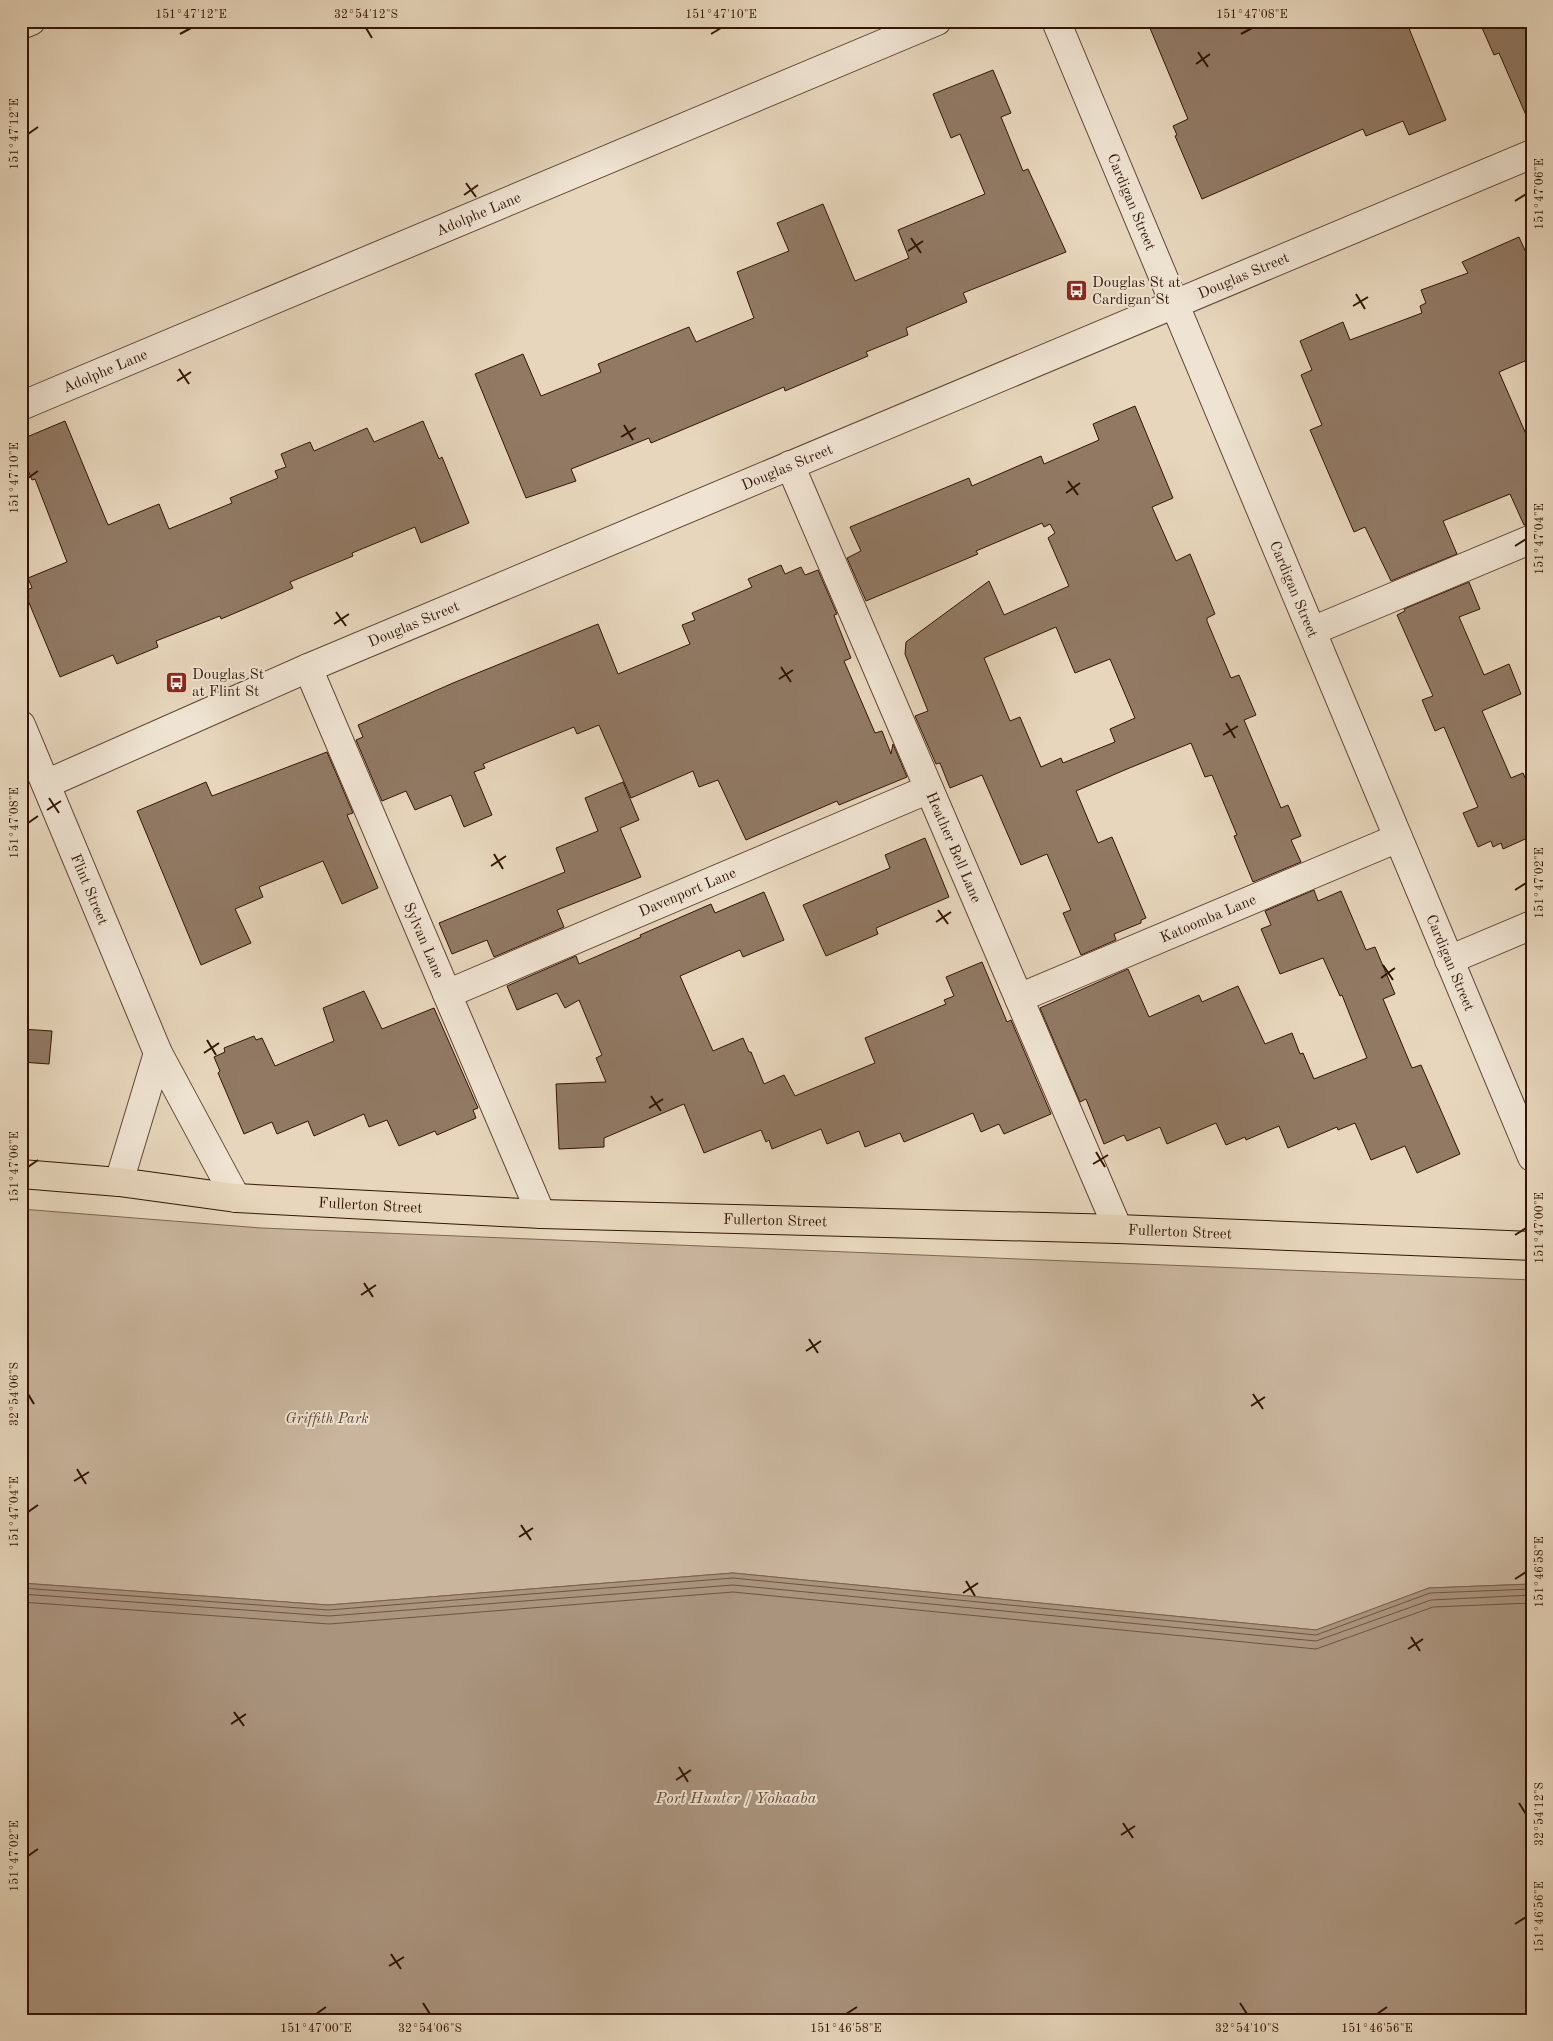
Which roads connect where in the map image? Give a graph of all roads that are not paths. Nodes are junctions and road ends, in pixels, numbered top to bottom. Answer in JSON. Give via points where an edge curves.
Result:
{"nodes":[{"id":1,"x":31,"y":21,"type":"edge"},
{"id":2,"x":937,"y":21,"type":"edge"},
{"id":3,"x":1056,"y":21,"type":"edge"},
{"id":4,"x":21,"y":25,"type":"edge"},
{"id":5,"x":1532,"y":154,"type":"edge"},
{"id":6,"x":1175,"y":305,"type":"junction"},
{"id":7,"x":21,"y":406,"type":"edge"},
{"id":8,"x":790,"y":465,"type":"junction"},
{"id":9,"x":1532,"y":538,"type":"edge"},
{"id":10,"x":1312,"y":631,"type":"junction"},
{"id":11,"x":308,"y":668,"type":"junction"},
{"id":12,"x":21,"y":725,"type":"edge"},
{"id":13,"x":46,"y":784,"type":"junction"},
{"id":14,"x":929,"y":789,"type":"junction"},
{"id":15,"x":1398,"y":838,"type":"junction"},
{"id":16,"x":1532,"y":925,"type":"edge"},
{"id":17,"x":1449,"y":960,"type":"junction"},
{"id":18,"x":446,"y":994,"type":"junction"},
{"id":19,"x":1019,"y":998,"type":"junction"},
{"id":20,"x":158,"y":1053,"type":"junction"},
{"id":21,"x":1532,"y":1157,"type":"edge"},
{"id":22,"x":21,"y":1174,"type":"edge"},
{"id":23,"x":119,"y":1182,"type":"junction"},
{"id":24,"x":236,"y":1198,"type":"junction"},
{"id":25,"x":540,"y":1214,"type":"junction"},
{"id":26,"x":1118,"y":1229,"type":"junction"},
{"id":27,"x":1532,"y":1246,"type":"edge"}],
"edges":[{"from":1,"to":4,"type":"street"},
{"from":2,"to":7,"type":"street","name":"Adolphe Lane"},
{"from":3,"to":6,"type":"street","name":"Cardigan Street"},
{"from":5,"to":6,"type":"street","name":"Douglas Street"},
{"from":6,"to":8,"type":"street","name":"Douglas Street"},
{"from":6,"to":10,"type":"street","name":"Cardigan Street"},
{"from":8,"to":11,"type":"street","name":"Douglas Street"},
{"from":8,"to":14,"type":"street","name":"Heather Bell Lane"},
{"from":9,"to":10,"type":"street"},
{"from":10,"to":15,"type":"street","name":"Cardigan Street"},
{"from":11,"to":13,"type":"street","name":"Douglas Street"},
{"from":11,"to":18,"type":"street","name":"Sylvan Lane"},
{"from":12,"to":13,"type":"street","name":"Flint Street"},
{"from":13,"to":20,"type":"street","name":"Flint Street"},
{"from":14,"to":18,"type":"street","name":"Davenport Lane"},
{"from":14,"to":19,"type":"street","name":"Heather Bell Lane"},
{"from":15,"to":17,"type":"street","name":"Cardigan Street"},
{"from":15,"to":19,"type":"street","name":"Katoomba Lane"},
{"from":16,"to":17,"type":"street"},
{"from":17,"to":21,"type":"street","name":"Cardigan Street"},
{"from":18,"to":25,"type":"street","name":"Sylvan Lane"},
{"from":19,"to":26,"type":"street","name":"Heather Bell Lane"},
{"from":20,"to":23,"type":"street"},
{"from":20,"to":24,"type":"street","name":"Flint Street"},
{"from":22,"to":23,"type":"main road","name":"Fullerton Street"},
{"from":23,"to":24,"type":"main road","name":"Fullerton Street"},
{"from":24,"to":25,"type":"main road","name":"Fullerton Street"},
{"from":25,"to":26,"type":"main road","name":"Fullerton Street"},
{"from":26,"to":27,"type":"main road","name":"Fullerton Street"}]}
